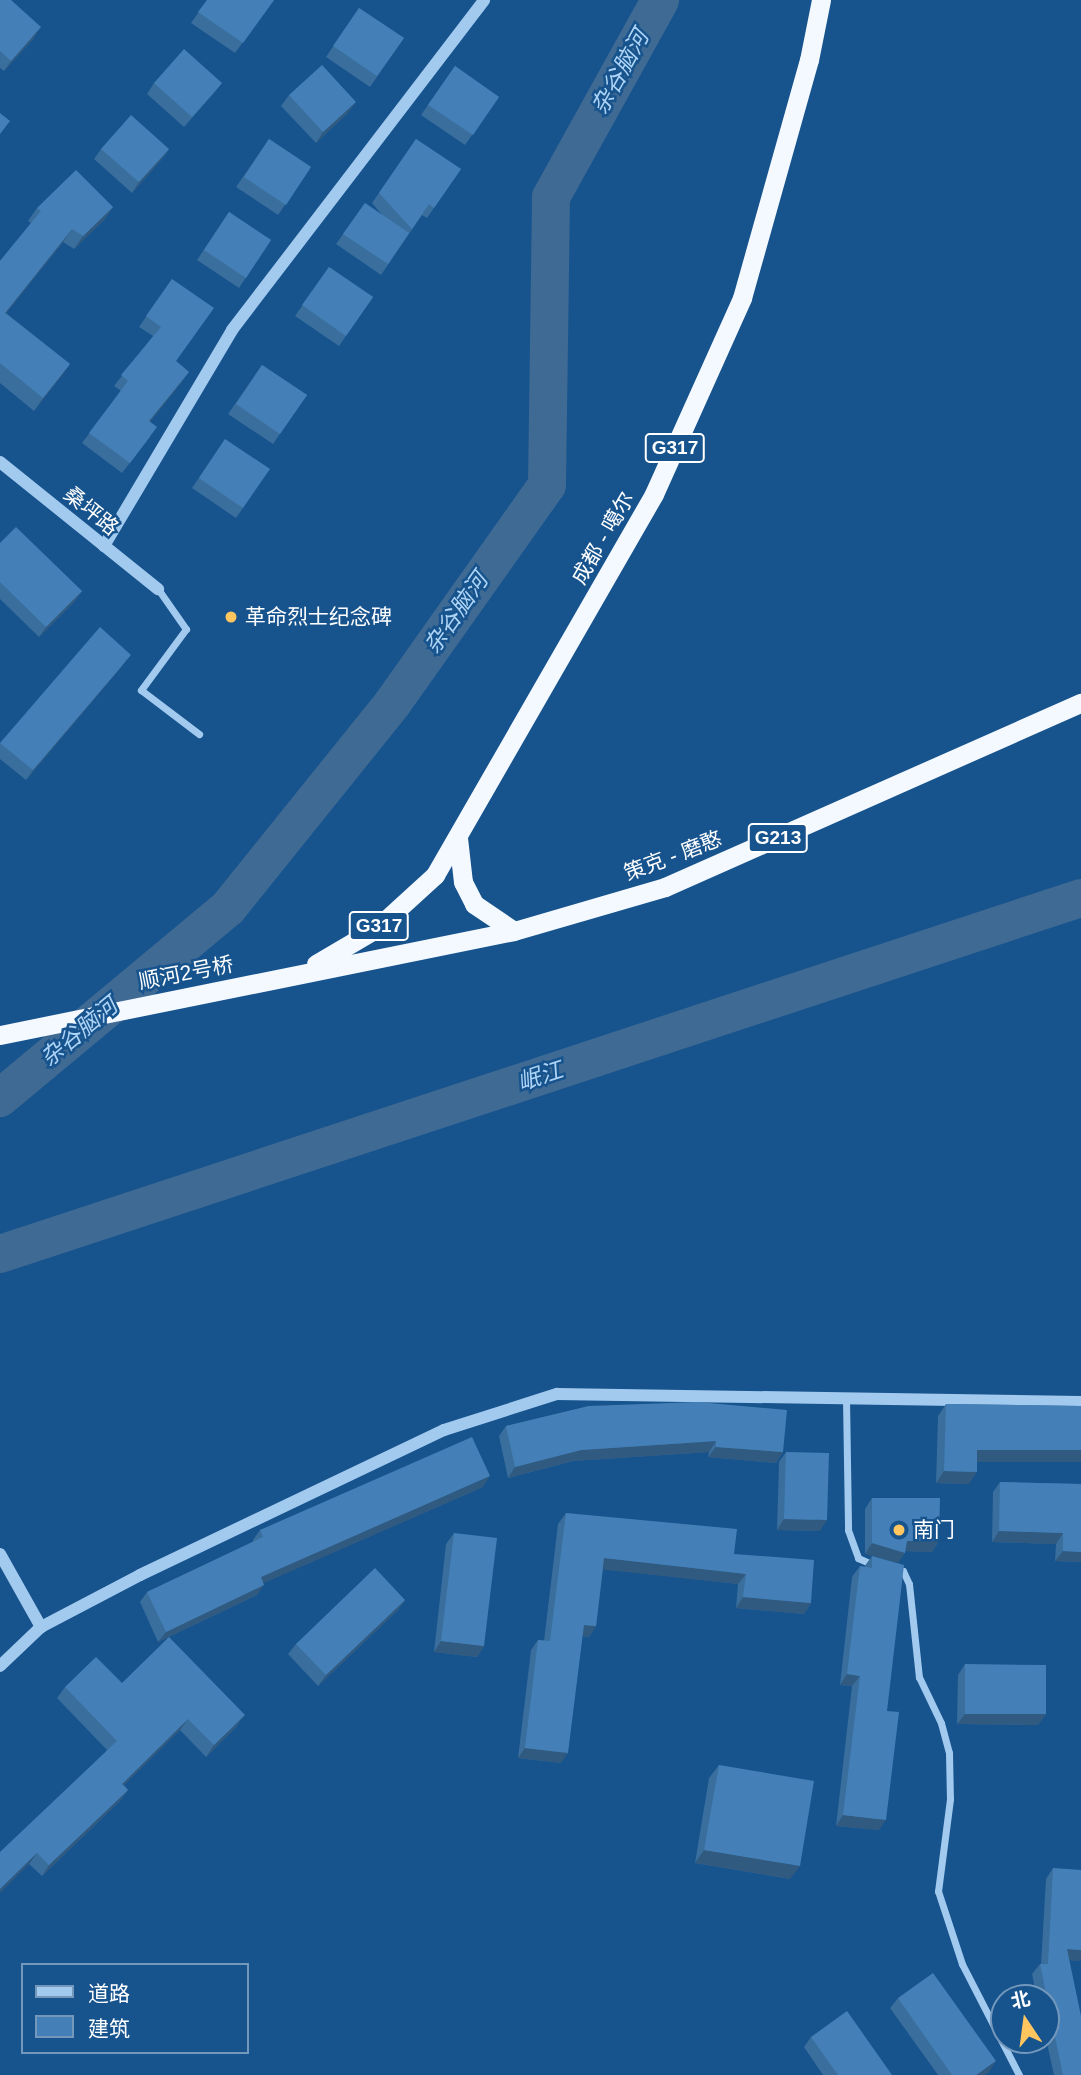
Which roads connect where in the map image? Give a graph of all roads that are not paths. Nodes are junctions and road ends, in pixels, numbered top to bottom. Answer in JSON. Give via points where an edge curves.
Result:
{"nodes":[{"id":1,"x":484,"y":0,"type":"edge"},
{"id":2,"x":821,"y":0,"type":"edge"},
{"id":3,"x":0,"y":462,"type":"edge"},
{"id":4,"x":104,"y":546,"type":"junction"},
{"id":5,"x":158,"y":589,"type":"joint"},
{"id":6,"x":1081,"y":703,"type":"edge"},
{"id":7,"x":199,"y":734,"type":"dead end"},
{"id":8,"x":458,"y":838,"type":"junction"},
{"id":9,"x":514,"y":931,"type":"junction"},
{"id":10,"x":300,"y":973,"type":"junction"},
{"id":11,"x":0,"y":1035,"type":"edge"},
{"id":12,"x":846,"y":1398,"type":"junction"},
{"id":13,"x":1081,"y":1402,"type":"edge"},
{"id":14,"x":0,"y":1554,"type":"edge"},
{"id":15,"x":41,"y":1627,"type":"junction"},
{"id":16,"x":0,"y":1666,"type":"edge"},
{"id":17,"x":1019,"y":2075,"type":"edge"}],
"edges":[{"from":1,"to":4,"type":"street","via":[[232,330]]},
{"from":2,"to":8,"type":"highway","name":"成都 - 噶尔","number":"G317","via":[[809,60],[742,298],[654,494]]},
{"from":3,"to":4,"type":"street","name":"桑坪路"},
{"from":4,"to":5,"type":"street","name":"桑坪路"},
{"from":5,"to":7,"type":"street","via":[[186,629],[141,690]]},
{"from":6,"to":9,"type":"highway","name":"策克 - 磨憨","number":"G213","via":[[665,887]]},
{"from":8,"to":9,"type":"highway","via":[[463,882],[474,904]]},
{"from":8,"to":10,"type":"highway","name":"成都 - 噶尔","number":"G317","via":[[435,875],[377,928]]},
{"from":9,"to":10,"type":"highway","name":"策克 - 磨憨","number":"G213"},
{"from":10,"to":11,"type":"highway","name":"顺河2号桥","number":"G213"},
{"from":12,"to":13,"type":"street"},
{"from":12,"to":15,"type":"street","via":[[557,1394],[444,1430]]},
{"from":12,"to":17,"type":"street","via":[[848,1530],[858,1558],[903,1571],[909,1584],[919,1677],[941,1723],[949,1753],[950,1799],[938,1891],[962,1964]]},
{"from":14,"to":15,"type":"street"},
{"from":15,"to":16,"type":"street"}]}
